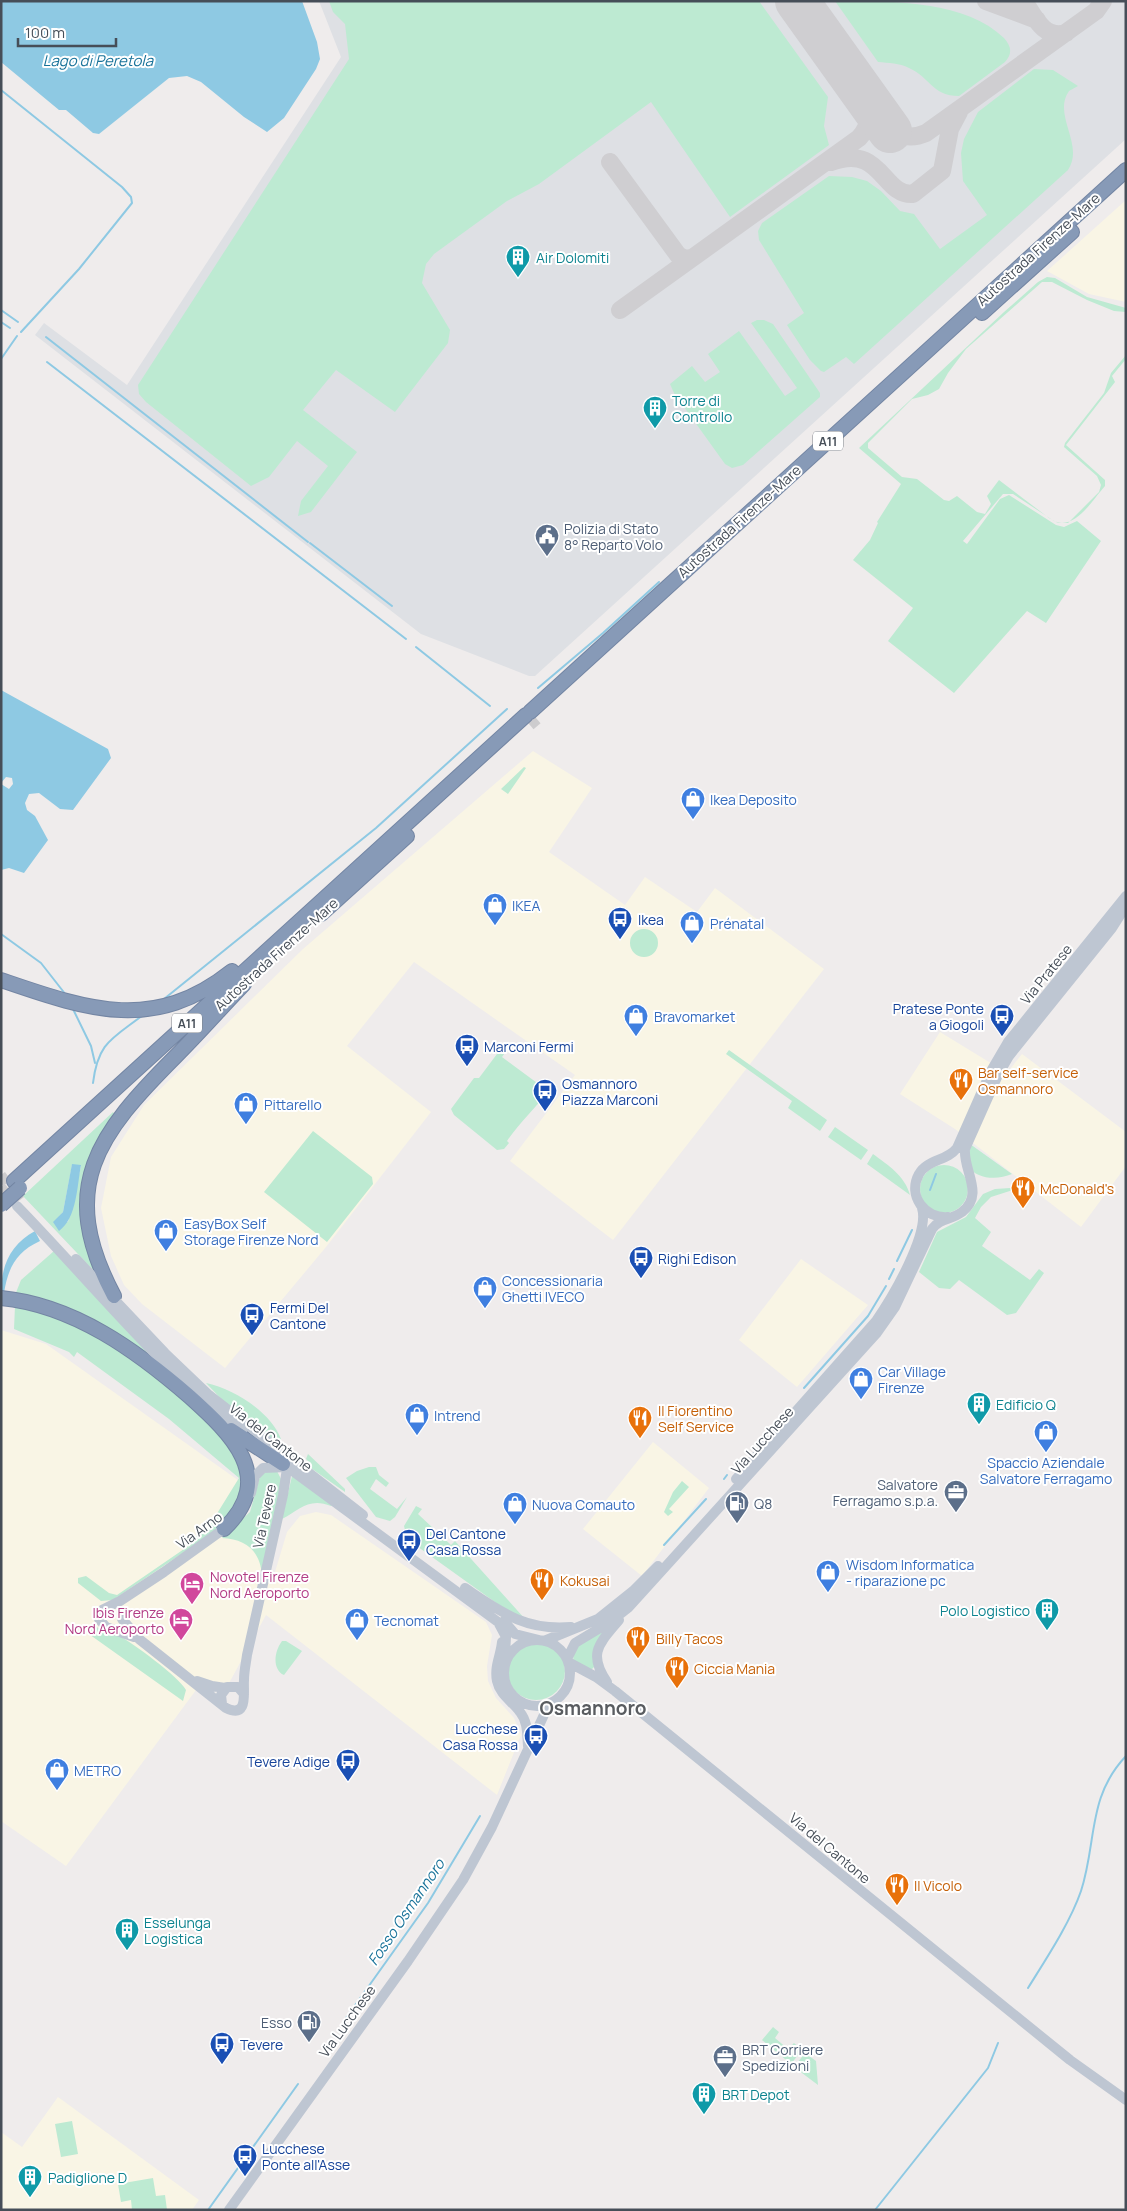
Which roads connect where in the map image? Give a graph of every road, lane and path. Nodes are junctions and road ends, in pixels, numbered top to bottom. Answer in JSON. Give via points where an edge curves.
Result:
{"nodes":[{"id":1,"x":1126,"y":170,"type":"edge"},
{"id":2,"x":1126,"y":182,"type":"edge"},
{"id":3,"x":530,"y":717,"type":"junction"},
{"id":4,"x":359,"y":866,"type":"junction"},
{"id":5,"x":1126,"y":896,"type":"edge"},
{"id":6,"x":1126,"y":906,"type":"edge"},
{"id":7,"x":1,"y":980,"type":"edge"},
{"id":8,"x":244,"y":984,"type":"junction"},
{"id":9,"x":995,"y":1073,"type":"junction"},
{"id":10,"x":939,"y":1160,"type":"junction"},
{"id":11,"x":969,"y":1174,"type":"junction"},
{"id":12,"x":1,"y":1192,"type":"tunnel mouth"},
{"id":13,"x":18,"y":1194,"type":"junction"},
{"id":14,"x":1,"y":1205,"type":"edge"},
{"id":15,"x":922,"y":1208,"type":"junction"},
{"id":16,"x":949,"y":1217,"type":"junction"},
{"id":17,"x":114,"y":1296,"type":"junction"},
{"id":18,"x":8,"y":1300,"type":"edge"},
{"id":19,"x":214,"y":1418,"type":"junction"},
{"id":20,"x":286,"y":1463,"type":"junction"},
{"id":21,"x":300,"y":1468,"type":"joint"},
{"id":22,"x":224,"y":1528,"type":"junction"},
{"id":23,"x":465,"y":1588,"type":"junction"},
{"id":24,"x":111,"y":1606,"type":"junction"},
{"id":25,"x":629,"y":1607,"type":"junction"},
{"id":26,"x":489,"y":1615,"type":"junction"},
{"id":27,"x":122,"y":1619,"type":"junction"},
{"id":28,"x":585,"y":1626,"type":"junction"},
{"id":29,"x":112,"y":1628,"type":"junction"},
{"id":30,"x":139,"y":1639,"type":"junction"},
{"id":31,"x":542,"y":1640,"type":"junction"},
{"id":32,"x":568,"y":1660,"type":"junction"},
{"id":33,"x":504,"y":1672,"type":"junction"},
{"id":34,"x":188,"y":1677,"type":"junction"},
{"id":35,"x":568,"y":1682,"type":"junction"},
{"id":36,"x":225,"y":1688,"type":"junction"},
{"id":37,"x":615,"y":1691,"type":"junction"},
{"id":38,"x":245,"y":1695,"type":"junction"},
{"id":39,"x":222,"y":1704,"type":"junction"},
{"id":40,"x":550,"y":1704,"type":"junction"},
{"id":41,"x":529,"y":1705,"type":"junction"},
{"id":42,"x":634,"y":1708,"type":"junction"},
{"id":43,"x":534,"y":1737,"type":"junction"},
{"id":44,"x":528,"y":1748,"type":"junction"},
{"id":45,"x":1126,"y":2100,"type":"edge"},
{"id":46,"x":229,"y":2210,"type":"edge"}],
"edges":[{"from":1,"to":3,"type":"highway","name":"Autostrada Firenze-Mare","number":"A11"},
{"from":2,"to":3,"type":"highway","name":"Autostrada Firenze-Mare","number":"A11"},
{"from":3,"to":4,"type":"highway","name":"Autostrada Firenze-Mare","number":"A11"},
{"from":3,"to":8,"type":"highway","name":"Autostrada Firenze-Mare","number":"A11"},
{"from":4,"to":7,"type":"highway","via":[[221,980],[179,1002],[142,1010],[111,1011],[63,1001]]},
{"from":4,"to":13,"type":"highway","name":"Autostrada Firenze-Mare","number":"A11"},
{"from":5,"to":9,"type":"main road","name":"Via Pratese","via":[[1008,1042]]},
{"from":6,"to":9,"type":"main road","name":"Via Pratese","via":[[1112,928]]},
{"from":8,"to":13,"type":"highway","name":"Autostrada Firenze-Mare","number":"A11"},
{"from":8,"to":17,"type":"highway","via":[[134,1099],[115,1124],[96,1160],[88,1190],[89,1230],[94,1254]]},
{"from":9,"to":10,"type":"main road","name":"Via Lucchese","via":[[957,1148]]},
{"from":9,"to":11,"type":"main road","name":"Via Lucchese","via":[[965,1149]]},
{"from":10,"to":11,"type":"main road","via":[[956,1162]]},
{"from":10,"to":15,"type":"main road","name":"Via Lucchese","via":[[927,1165],[917,1178],[916,1194]]},
{"from":11,"to":16,"type":"main road","name":"Via Lucchese","via":[[973,1186],[971,1200],[962,1211]]},
{"from":12,"to":13,"type":"highway","name":"Autostrada Firenze-Mare","number":"A11"},
{"from":13,"to":14,"type":"highway","name":"Autostrada Firenze-Mare","number":"A11","bridge":true},
{"from":13,"to":17,"type":"main road","name":"Via del Cantone"},
{"from":13,"to":20,"type":"main road","name":"Via del Cantone","via":[[174,1372],[207,1404]]},
{"from":15,"to":16,"type":"main road","via":[[935,1216]]},
{"from":15,"to":28,"type":"main road","name":"Via Lucchese","via":[[925,1220],[922,1232],[889,1302],[876,1321],[648,1576],[607,1613]]},
{"from":16,"to":25,"type":"main road","name":"Via Lucchese","via":[[938,1222],[930,1233],[895,1307],[876,1334]]},
{"from":17,"to":20,"type":"main road","name":"Via del Cantone","via":[[165,1353]]},
{"from":18,"to":19,"type":"highway","via":[[66,1316],[108,1336],[162,1373]]},
{"from":19,"to":20,"type":"highway"},
{"from":19,"to":22,"type":"highway","via":[[237,1444],[247,1478],[243,1501]]},
{"from":20,"to":21,"type":"main road","name":"Via Arno"},
{"from":20,"to":22,"type":"main road","name":"Via Arno","via":[[260,1470],[243,1513]]},
{"from":20,"to":26,"type":"main road","name":"Via del Cantone"},
{"from":20,"to":38,"type":"main road","name":"Via Tevere","via":[[281,1504],[247,1655]]},
{"from":21,"to":23,"type":"main road","name":"Via del Cantone"},
{"from":22,"to":24,"type":"main road","name":"Via Arno"},
{"from":23,"to":28,"type":"main road","via":[[525,1624],[543,1628]]},
{"from":23,"to":31,"type":"main road","name":"Via del Cantone","via":[[515,1634]]},
{"from":24,"to":27,"type":"main road","via":[[119,1610]]},
{"from":24,"to":29,"type":"main road","name":"Via Arno","via":[[102,1610],[100,1618],[104,1626]]},
{"from":25,"to":32,"type":"main road","name":"Via Lucchese","via":[[575,1643]]},
{"from":25,"to":37,"type":"main road","name":"Via del Cantone","via":[[599,1645],[596,1656],[600,1673]]},
{"from":26,"to":33,"type":"main road","name":"Via del Cantone","via":[[504,1632]]},
{"from":26,"to":44,"type":"main road","via":[[501,1634],[497,1681],[504,1696],[524,1720]]},
{"from":27,"to":29,"type":"main road"},
{"from":27,"to":30,"type":"main road"},
{"from":28,"to":31,"type":"main road","name":"Via Lucchese"},
{"from":29,"to":30,"type":"main road"},
{"from":30,"to":34,"type":"main road"},
{"from":31,"to":32,"type":"main road","via":[[560,1649]]},
{"from":31,"to":33,"type":"main road","name":"Via Lucchese","via":[[514,1648]]},
{"from":32,"to":35,"type":"main road"},
{"from":32,"to":37,"type":"main road","name":"Via del Cantone"},
{"from":33,"to":41,"type":"main road","via":[[511,1692]]},
{"from":34,"to":36,"type":"main road"},
{"from":34,"to":39,"type":"main road"},
{"from":35,"to":40,"type":"main road","name":"Via Lucchese","via":[[561,1696]]},
{"from":35,"to":42,"type":"main road","name":"Via del Cantone","via":[[584,1676]]},
{"from":36,"to":38,"type":"main road","via":[[237,1686]]},
{"from":36,"to":39,"type":"main road","via":[[220,1696]]},
{"from":37,"to":42,"type":"main road","name":"Via del Cantone"},
{"from":38,"to":39,"type":"main road","via":[[244,1704],[237,1710],[229,1710]]},
{"from":40,"to":41,"type":"main road"},
{"from":40,"to":43,"type":"main road","name":"Via Lucchese"},
{"from":41,"to":43,"type":"main road","via":[[534,1720]]},
{"from":42,"to":45,"type":"main road","name":"Via del Cantone","via":[[1099,2083]]},
{"from":43,"to":44,"type":"main road","name":"Via Lucchese"},
{"from":44,"to":46,"type":"main road","name":"Via Lucchese","via":[[489,1833],[449,1903]]}]}
